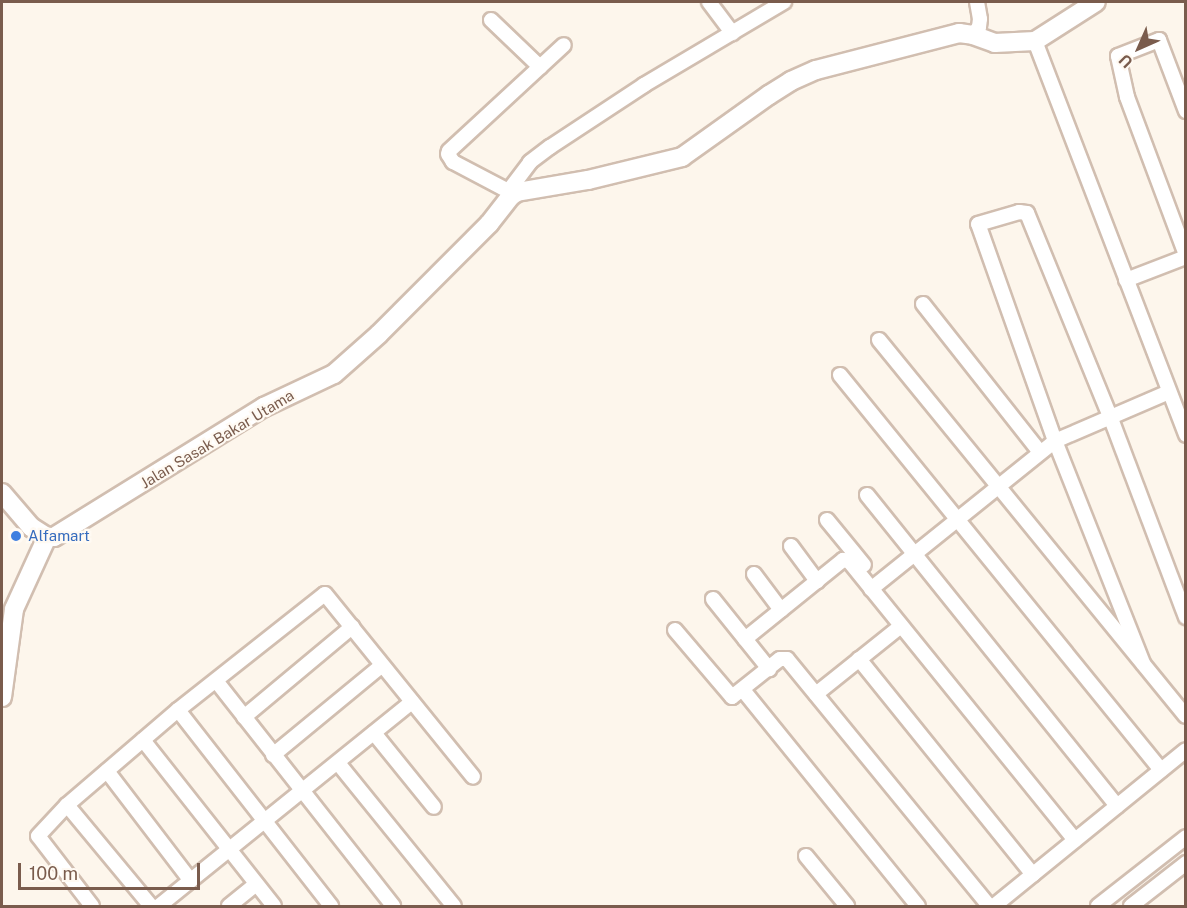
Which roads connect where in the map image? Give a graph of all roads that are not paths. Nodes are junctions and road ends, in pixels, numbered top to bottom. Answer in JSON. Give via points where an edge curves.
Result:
{"nodes":[{"id":1,"x":709,"y":2,"type":"edge"},
{"id":2,"x":784,"y":2,"type":"edge"},
{"id":3,"x":977,"y":2,"type":"edge"},
{"id":4,"x":1096,"y":2,"type":"edge"},
{"id":5,"x":490,"y":20,"type":"dead end"},
{"id":6,"x":732,"y":33,"type":"junction"},
{"id":7,"x":978,"y":37,"type":"junction"},
{"id":8,"x":1035,"y":41,"type":"junction"},
{"id":9,"x":564,"y":45,"type":"dead end"},
{"id":10,"x":540,"y":68,"type":"junction"},
{"id":11,"x":1185,"y":111,"type":"edge"},
{"id":12,"x":509,"y":197,"type":"junction"},
{"id":13,"x":1185,"y":256,"type":"edge"},
{"id":14,"x":1126,"y":280,"type":"junction"},
{"id":15,"x":923,"y":304,"type":"dead end"},
{"id":16,"x":879,"y":340,"type":"dead end"},
{"id":17,"x":840,"y":375,"type":"dead end"},
{"id":18,"x":1169,"y":392,"type":"junction"},
{"id":19,"x":1110,"y":416,"type":"junction"},
{"id":20,"x":1185,"y":435,"type":"edge"},
{"id":21,"x":1055,"y":441,"type":"junction"},
{"id":22,"x":1040,"y":452,"type":"junction"},
{"id":23,"x":998,"y":486,"type":"junction"},
{"id":24,"x":2,"y":493,"type":"edge"},
{"id":25,"x":867,"y":495,"type":"dead end"},
{"id":26,"x":957,"y":519,"type":"junction"},
{"id":27,"x":827,"y":520,"type":"dead end"},
{"id":28,"x":47,"y":537,"type":"junction"},
{"id":29,"x":791,"y":546,"type":"dead end"},
{"id":30,"x":914,"y":554,"type":"junction"},
{"id":31,"x":754,"y":574,"type":"dead end"},
{"id":32,"x":817,"y":581,"type":"junction"},
{"id":33,"x":875,"y":586,"type":"junction"},
{"id":34,"x":713,"y":599,"type":"dead end"},
{"id":35,"x":8,"y":608,"type":"edge"},
{"id":36,"x":781,"y":610,"type":"junction"},
{"id":37,"x":1185,"y":617,"type":"edge"},
{"id":38,"x":901,"y":626,"type":"junction"},
{"id":39,"x":352,"y":627,"type":"junction"},
{"id":40,"x":675,"y":630,"type":"dead end"},
{"id":41,"x":745,"y":639,"type":"junction"},
{"id":42,"x":859,"y":659,"type":"junction"},
{"id":43,"x":1143,"y":663,"type":"junction"},
{"id":44,"x":382,"y":665,"type":"junction"},
{"id":45,"x":769,"y":669,"type":"junction"},
{"id":46,"x":217,"y":682,"type":"junction"},
{"id":47,"x":743,"y":690,"type":"junction"},
{"id":48,"x":816,"y":694,"type":"junction"},
{"id":49,"x":2,"y":697,"type":"edge"},
{"id":50,"x":412,"y":702,"type":"junction"},
{"id":51,"x":178,"y":710,"type":"junction"},
{"id":52,"x":1185,"y":716,"type":"edge"},
{"id":53,"x":244,"y":717,"type":"junction"},
{"id":54,"x":374,"y":733,"type":"junction"},
{"id":55,"x":143,"y":740,"type":"junction"},
{"id":56,"x":1185,"y":750,"type":"edge"},
{"id":57,"x":273,"y":755,"type":"junction"},
{"id":58,"x":338,"y":763,"type":"junction"},
{"id":59,"x":1161,"y":770,"type":"junction"},
{"id":60,"x":107,"y":771,"type":"junction"},
{"id":61,"x":473,"y":777,"type":"dead end"},
{"id":62,"x":302,"y":793,"type":"junction"},
{"id":63,"x":67,"y":805,"type":"junction"},
{"id":64,"x":1117,"y":806,"type":"junction"},
{"id":65,"x":434,"y":807,"type":"dead end"},
{"id":66,"x":264,"y":824,"type":"junction"},
{"id":67,"x":1185,"y":837,"type":"edge"},
{"id":68,"x":1075,"y":840,"type":"junction"},
{"id":69,"x":229,"y":852,"type":"junction"},
{"id":70,"x":806,"y":856,"type":"dead end"},
{"id":71,"x":1185,"y":863,"type":"edge"},
{"id":72,"x":1033,"y":875,"type":"junction"},
{"id":73,"x":191,"y":881,"type":"junction"},
{"id":74,"x":256,"y":884,"type":"junction"},
{"id":75,"x":92,"y":906,"type":"edge"},
{"id":76,"x":151,"y":906,"type":"edge"},
{"id":77,"x":159,"y":906,"type":"edge"},
{"id":78,"x":229,"y":906,"type":"edge"},
{"id":79,"x":274,"y":906,"type":"edge"},
{"id":80,"x":331,"y":906,"type":"edge"},
{"id":81,"x":393,"y":906,"type":"edge"},
{"id":82,"x":454,"y":906,"type":"edge"},
{"id":83,"x":847,"y":906,"type":"edge"},
{"id":84,"x":918,"y":906,"type":"edge"},
{"id":85,"x":989,"y":906,"type":"edge"},
{"id":86,"x":994,"y":906,"type":"edge"},
{"id":87,"x":1098,"y":906,"type":"edge"},
{"id":88,"x":1131,"y":906,"type":"edge"}],
"edges":[{"from":1,"to":6,"type":"street"},
{"from":2,"to":6,"type":"street"},
{"from":3,"to":7,"type":"street"},
{"from":4,"to":8,"type":"main road"},
{"from":5,"to":10,"type":"street"},
{"from":6,"to":12,"type":"street","via":[[550,147],[530,162]]},
{"from":7,"to":8,"type":"main road","via":[[995,43]]},
{"from":7,"to":12,"type":"main road","via":[[959,33],[816,70],[791,81],[672,160]]},
{"from":8,"to":14,"type":"street"},
{"from":9,"to":10,"type":"street"},
{"from":10,"to":12,"type":"street","via":[[448,154],[453,162]]},
{"from":11,"to":13,"type":"street","via":[[1159,40],[1118,56],[1127,97]]},
{"from":12,"to":28,"type":"main road","name":"Jalan Sasak Bakar Utama","via":[[489,224],[441,273],[334,375],[264,407],[63,533]]},
{"from":13,"to":14,"type":"street"},
{"from":14,"to":18,"type":"street"},
{"from":15,"to":22,"type":"street"},
{"from":16,"to":23,"type":"street"},
{"from":17,"to":26,"type":"street"},
{"from":18,"to":19,"type":"street"},
{"from":18,"to":20,"type":"street"},
{"from":19,"to":21,"type":"street"},
{"from":19,"to":21,"type":"street","via":[[1027,213],[978,224]]},
{"from":19,"to":37,"type":"street"},
{"from":21,"to":22,"type":"street"},
{"from":21,"to":43,"type":"street"},
{"from":22,"to":23,"type":"street"},
{"from":23,"to":26,"type":"street"},
{"from":23,"to":43,"type":"street"},
{"from":24,"to":28,"type":"main road","via":[[31,527]]},
{"from":25,"to":30,"type":"street"},
{"from":26,"to":30,"type":"street"},
{"from":26,"to":59,"type":"street"},
{"from":27,"to":33,"type":"street"},
{"from":28,"to":35,"type":"main road"},
{"from":29,"to":32,"type":"street"},
{"from":30,"to":33,"type":"street"},
{"from":30,"to":64,"type":"street"},
{"from":31,"to":36,"type":"street"},
{"from":32,"to":33,"type":"street","via":[[846,559]]},
{"from":32,"to":36,"type":"street"},
{"from":33,"to":38,"type":"street"},
{"from":34,"to":41,"type":"street"},
{"from":35,"to":49,"type":"main road"},
{"from":36,"to":41,"type":"street"},
{"from":38,"to":42,"type":"street"},
{"from":38,"to":68,"type":"street"},
{"from":39,"to":44,"type":"street"},
{"from":39,"to":46,"type":"street","via":[[326,594]]},
{"from":39,"to":53,"type":"street"},
{"from":40,"to":47,"type":"street","via":[[729,696]]},
{"from":41,"to":45,"type":"street"},
{"from":42,"to":48,"type":"street"},
{"from":42,"to":72,"type":"street"},
{"from":43,"to":52,"type":"street"},
{"from":44,"to":50,"type":"street"},
{"from":44,"to":57,"type":"street"},
{"from":45,"to":47,"type":"street"},
{"from":45,"to":48,"type":"street","via":[[780,659],[787,659]]},
{"from":46,"to":51,"type":"street"},
{"from":46,"to":53,"type":"street"},
{"from":47,"to":84,"type":"street"},
{"from":48,"to":85,"type":"street"},
{"from":50,"to":54,"type":"street"},
{"from":50,"to":61,"type":"street"},
{"from":51,"to":55,"type":"street"},
{"from":51,"to":66,"type":"street"},
{"from":53,"to":57,"type":"street"},
{"from":54,"to":58,"type":"street"},
{"from":54,"to":65,"type":"street"},
{"from":55,"to":60,"type":"street"},
{"from":55,"to":69,"type":"street"},
{"from":56,"to":59,"type":"street"},
{"from":57,"to":62,"type":"street"},
{"from":58,"to":62,"type":"street"},
{"from":58,"to":82,"type":"street"},
{"from":59,"to":64,"type":"street"},
{"from":60,"to":63,"type":"street"},
{"from":60,"to":73,"type":"street"},
{"from":62,"to":66,"type":"street"},
{"from":62,"to":81,"type":"street"},
{"from":63,"to":75,"type":"street","via":[[38,836]]},
{"from":63,"to":76,"type":"street"},
{"from":64,"to":68,"type":"street"},
{"from":66,"to":69,"type":"street"},
{"from":66,"to":80,"type":"street"},
{"from":67,"to":87,"type":"street"},
{"from":68,"to":72,"type":"street"},
{"from":69,"to":73,"type":"street"},
{"from":69,"to":74,"type":"street"},
{"from":70,"to":83,"type":"street"},
{"from":71,"to":88,"type":"street"},
{"from":72,"to":86,"type":"street"},
{"from":73,"to":77,"type":"street"},
{"from":74,"to":78,"type":"street"},
{"from":74,"to":79,"type":"street"}]}
